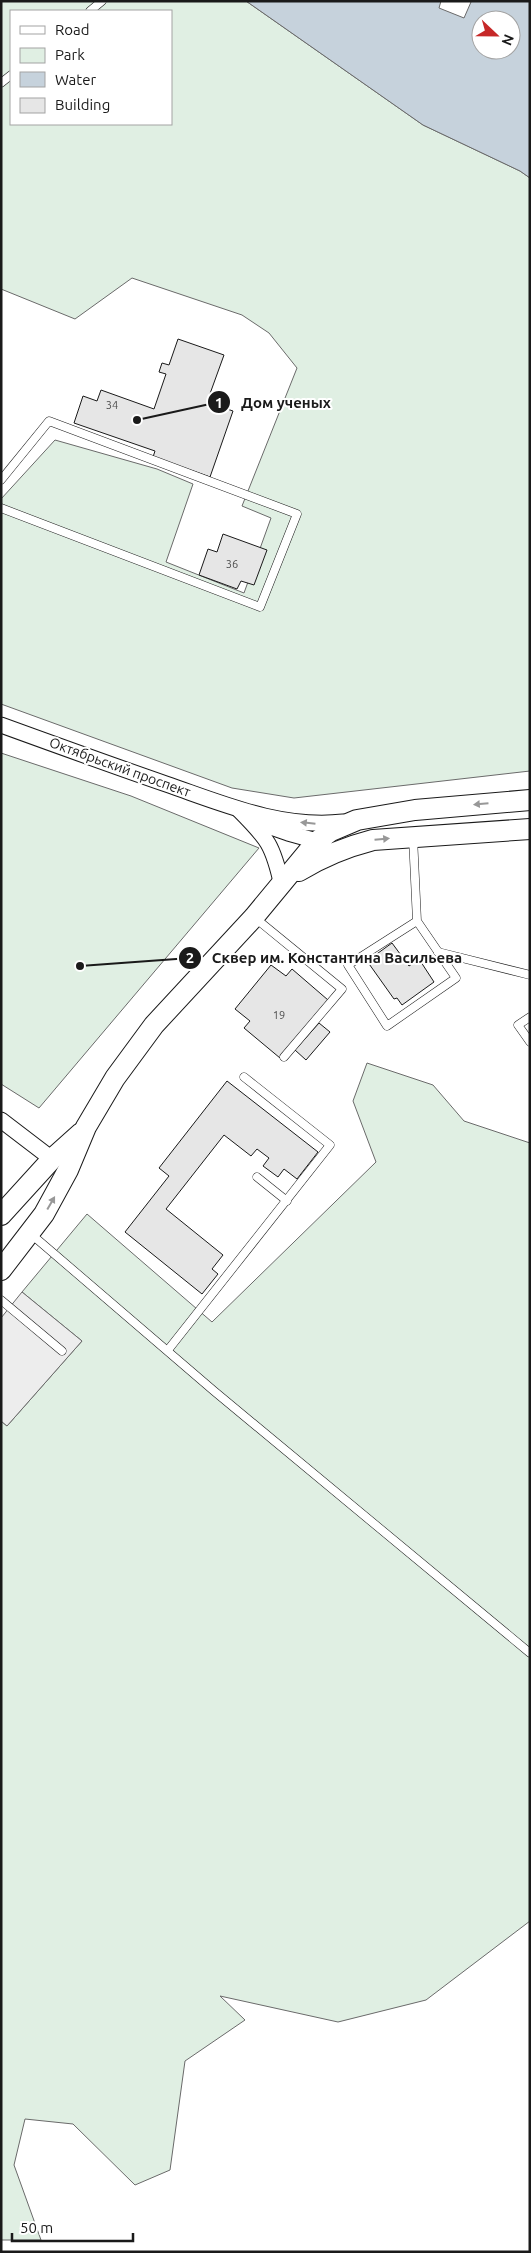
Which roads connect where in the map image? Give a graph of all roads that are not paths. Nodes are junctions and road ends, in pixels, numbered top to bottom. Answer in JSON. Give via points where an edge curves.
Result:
{"nodes":[{"id":1,"x":102,"y":1,"type":"edge"},
{"id":2,"x":91,"y":10,"type":"edge"},
{"id":3,"x":1,"y":480,"type":"edge"},
{"id":4,"x":1,"y":508,"type":"edge"},
{"id":5,"x":1,"y":725,"type":"edge"},
{"id":6,"x":530,"y":800,"type":"edge"},
{"id":7,"x":238,"y":809,"type":"junction"},
{"id":8,"x":356,"y":820,"type":"junction"},
{"id":9,"x":530,"y":829,"type":"edge"},
{"id":10,"x":413,"y":836,"type":"junction"},
{"id":11,"x":316,"y":842,"type":"junction"},
{"id":12,"x":349,"y":846,"type":"junction"},
{"id":13,"x":285,"y":881,"type":"junction"},
{"id":14,"x":254,"y":917,"type":"junction"},
{"id":15,"x":416,"y":921,"type":"junction"},
{"id":16,"x":438,"y":952,"type":"junction"},
{"id":17,"x":530,"y":975,"type":"edge"},
{"id":18,"x":530,"y":1017,"type":"edge"},
{"id":19,"x":530,"y":1042,"type":"edge"},
{"id":20,"x":284,"y":1057,"type":"dead end"},
{"id":21,"x":244,"y":1077,"type":"dead end"},
{"id":22,"x":1,"y":1120,"type":"edge"},
{"id":23,"x":60,"y":1164,"type":"junction"},
{"id":24,"x":257,"y":1178,"type":"dead end"},
{"id":25,"x":286,"y":1201,"type":"junction"},
{"id":26,"x":1,"y":1215,"type":"edge"},
{"id":27,"x":31,"y":1234,"type":"junction"},
{"id":28,"x":1,"y":1270,"type":"edge"},
{"id":29,"x":1,"y":1300,"type":"edge"},
{"id":30,"x":168,"y":1350,"type":"junction"},
{"id":31,"x":62,"y":1351,"type":"dead end"},
{"id":32,"x":530,"y":1653,"type":"edge"}],
"edges":[{"from":1,"to":2,"type":"lane"},
{"from":3,"to":4,"type":"lane","via":[[49,421],[297,514],[260,607]]},
{"from":5,"to":7,"type":"street","name":"Октябрьский проспект"},
{"from":6,"to":8,"type":"main road","one_way":true,"via":[[414,810]]},
{"from":8,"to":7,"type":"street","name":"Октябрьский проспект","one_way":true,"via":[[319,824],[283,821]]},
{"from":7,"to":11,"type":"street","name":"Октябрьский проспект","via":[[257,821]]},
{"from":7,"to":13,"type":"street","name":"Октябрьский проспект","via":[[272,847]]},
{"from":8,"to":11,"type":"main road"},
{"from":9,"to":10,"type":"main road"},
{"from":12,"to":10,"type":"main road","one_way":true},
{"from":10,"to":15,"type":"lane"},
{"from":11,"to":12,"type":"street","name":"Октябрьский проспект"},
{"from":11,"to":13,"type":"main road"},
{"from":12,"to":13,"type":"main road","via":[[320,858]]},
{"from":13,"to":14,"type":"main road"},
{"from":14,"to":20,"type":"lane","via":[[342,989]]},
{"from":14,"to":23,"type":"main road","via":[[154,1025],[115,1078]]},
{"from":15,"to":16,"type":"lane"},
{"from":15,"to":16,"type":"lane","via":[[348,965],[387,1026],[456,978]]},
{"from":16,"to":17,"type":"lane"},
{"from":18,"to":19,"type":"lane","via":[[518,1025]]},
{"from":21,"to":25,"type":"lane","via":[[330,1145]]},
{"from":22,"to":23,"type":"street"},
{"from":23,"to":26,"type":"main road"},
{"from":27,"to":23,"type":"main road","one_way":true,"via":[[44,1214]]},
{"from":24,"to":25,"type":"lane"},
{"from":25,"to":30,"type":"lane"},
{"from":27,"to":28,"type":"main road"},
{"from":27,"to":30,"type":"lane"},
{"from":29,"to":31,"type":"lane"},
{"from":30,"to":32,"type":"lane"}]}
